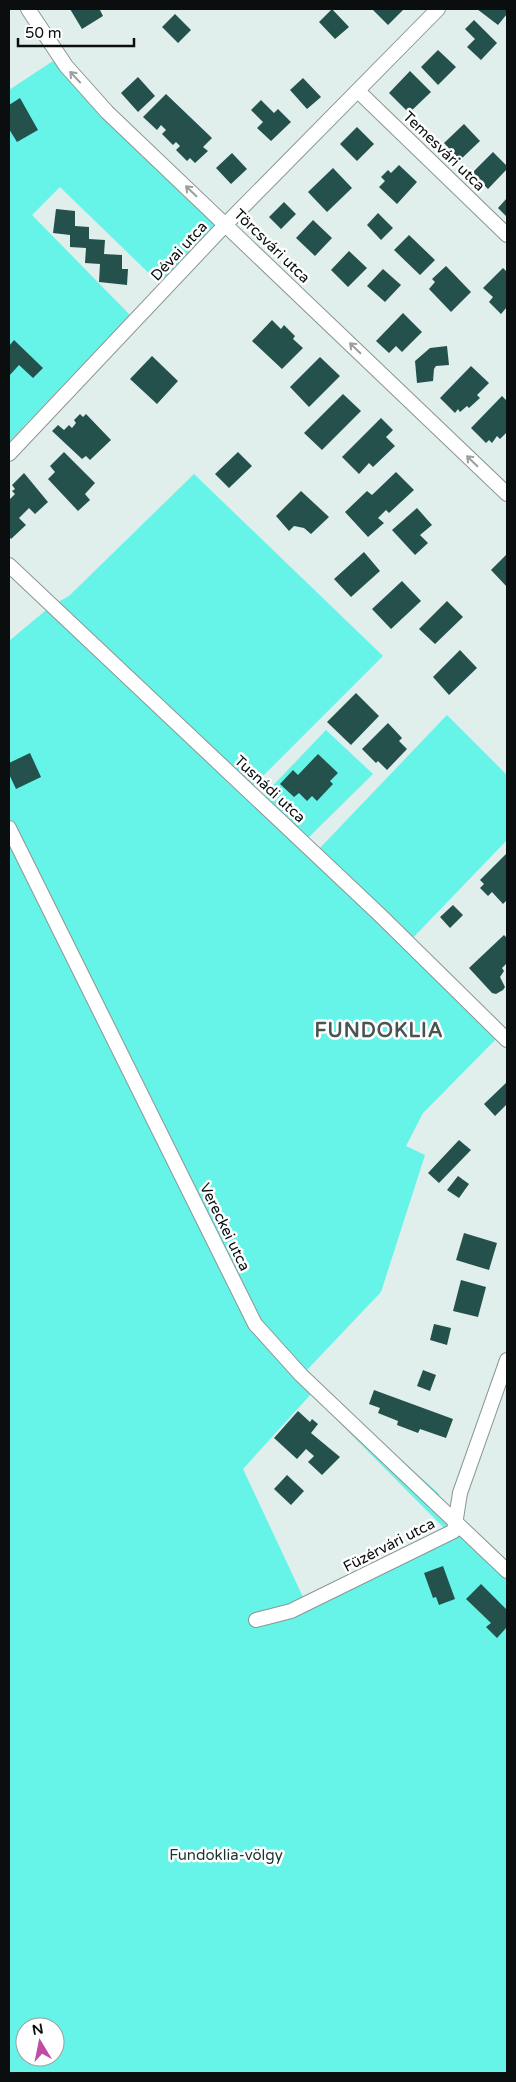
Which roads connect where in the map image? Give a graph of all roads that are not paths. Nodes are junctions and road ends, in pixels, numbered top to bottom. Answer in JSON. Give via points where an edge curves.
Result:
{"nodes":[{"id":1,"x":28,"y":9,"type":"edge"},
{"id":2,"x":438,"y":9,"type":"edge"},
{"id":3,"x":358,"y":90,"type":"junction"},
{"id":4,"x":226,"y":224,"type":"junction"},
{"id":5,"x":507,"y":235,"type":"edge"},
{"id":6,"x":9,"y":454,"type":"edge"},
{"id":7,"x":507,"y":494,"type":"edge"},
{"id":8,"x":9,"y":565,"type":"edge"},
{"id":9,"x":9,"y":828,"type":"edge"},
{"id":10,"x":507,"y":1040,"type":"edge"},
{"id":11,"x":507,"y":1360,"type":"edge"},
{"id":12,"x":457,"y":1521,"type":"junction"},
{"id":13,"x":507,"y":1571,"type":"edge"},
{"id":14,"x":256,"y":1620,"type":"dead end"}],
"edges":[{"from":4,"to":1,"type":"street","name":"Törcsvári utca","one_way":true,"via":[[108,112],[66,66]]},
{"from":2,"to":3,"type":"street","name":"Dévai utca"},
{"from":3,"to":4,"type":"street","name":"Dévai utca"},
{"from":3,"to":5,"type":"street","name":"Temesvári utca"},
{"from":4,"to":6,"type":"street","name":"Dévai utca"},
{"from":7,"to":4,"type":"street","name":"Törcsvári utca","one_way":true},
{"from":8,"to":10,"type":"street","name":"Tusnádi utca","via":[[380,915]]},
{"from":9,"to":12,"type":"street","name":"Vereckei utca","via":[[254,1324],[301,1374]]},
{"from":11,"to":12,"type":"street","name":"Füzérvári utca","via":[[460,1493]]},
{"from":12,"to":13,"type":"street","name":"Vereckei utca"},
{"from":12,"to":14,"type":"street","name":"Füzérvári utca","via":[[454,1530],[366,1576],[291,1611]]}]}
